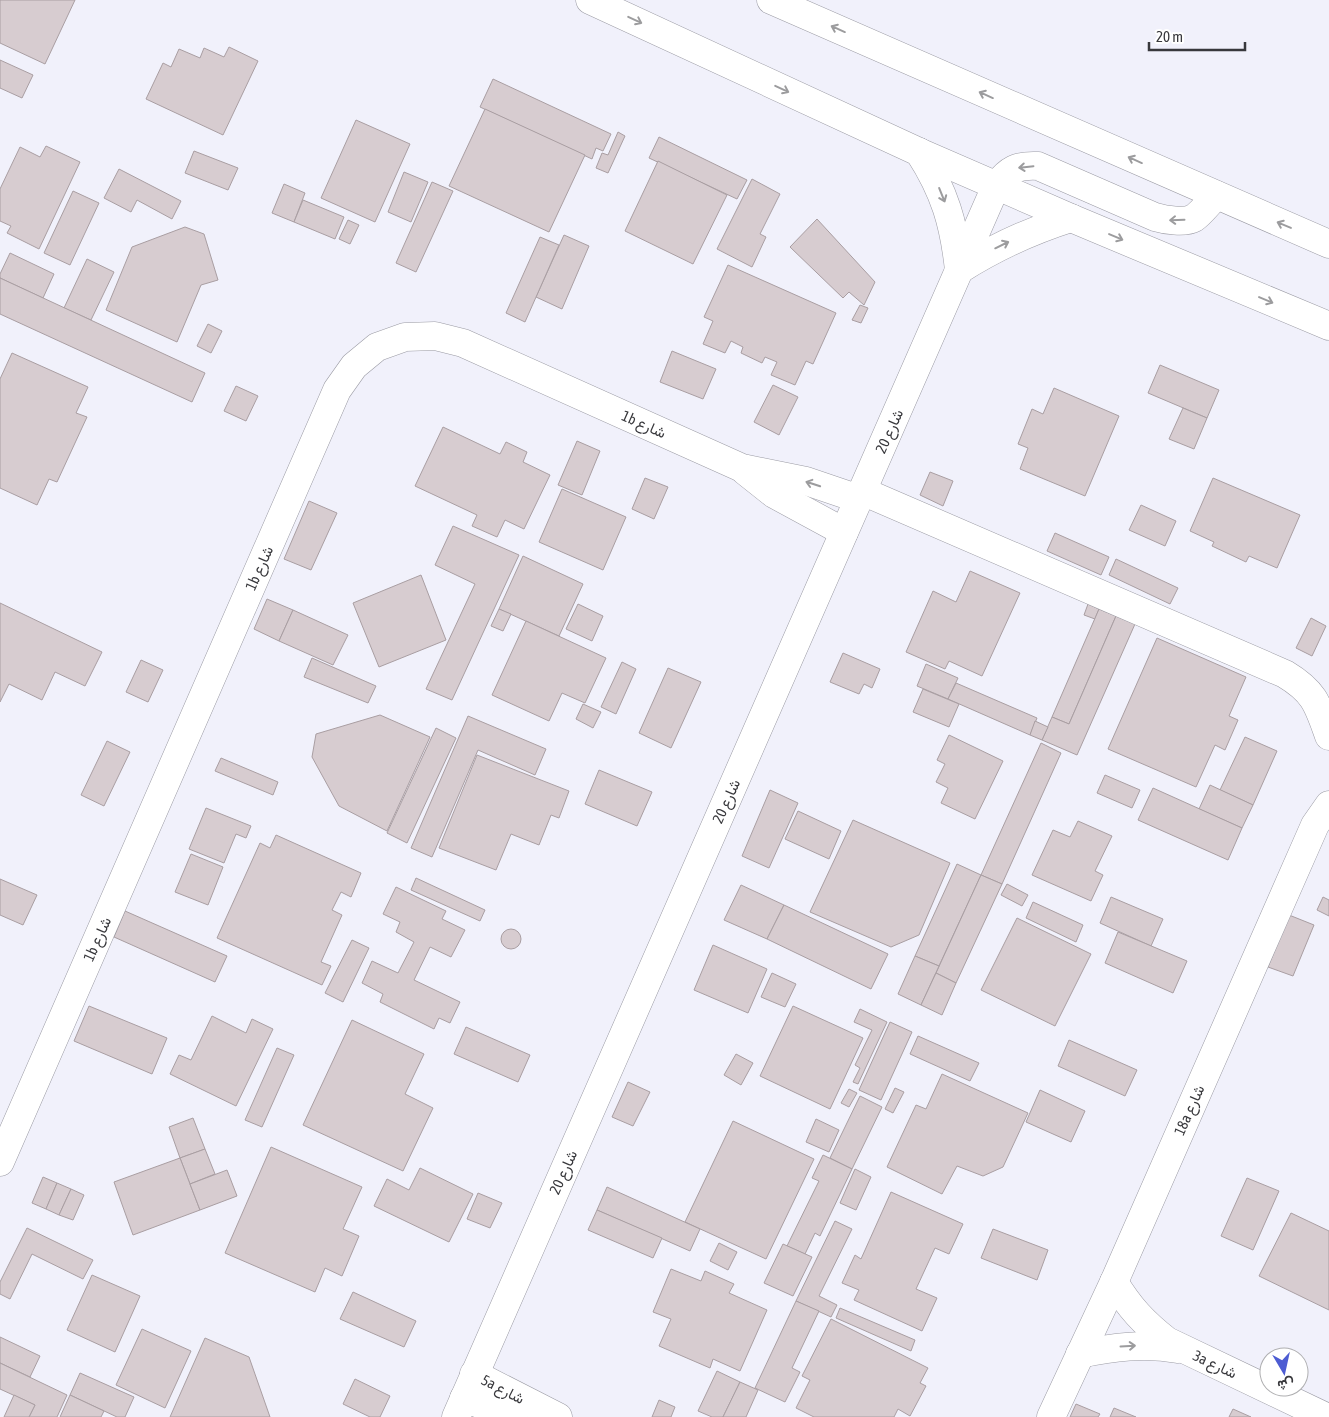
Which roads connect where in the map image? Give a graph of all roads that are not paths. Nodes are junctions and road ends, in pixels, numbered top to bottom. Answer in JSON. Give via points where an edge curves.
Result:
{"nodes":[{"id":1,"x":590,"y":0,"type":"edge"},
{"id":2,"x":771,"y":0,"type":"edge"},
{"id":3,"x":919,"y":152,"type":"junction"},
{"id":4,"x":996,"y":186,"type":"junction"},
{"id":5,"x":1216,"y":195,"type":"junction"},
{"id":6,"x":1071,"y":218,"type":"junction"},
{"id":7,"x":1329,"y":244,"type":"edge"},
{"id":8,"x":960,"y":270,"type":"junction"},
{"id":9,"x":1329,"y":326,"type":"edge"},
{"id":10,"x":742,"y":468,"type":"junction"},
{"id":11,"x":861,"y":495,"type":"junction"},
{"id":12,"x":844,"y":532,"type":"junction"},
{"id":13,"x":1329,"y":736,"type":"edge"},
{"id":14,"x":1329,"y":805,"type":"edge"},
{"id":15,"x":0,"y":1162,"type":"edge"},
{"id":16,"x":1114,"y":1282,"type":"junction"},
{"id":17,"x":1185,"y":1350,"type":"junction"},
{"id":18,"x":1080,"y":1354,"type":"junction"},
{"id":19,"x":465,"y":1396,"type":"edge"},
{"id":20,"x":513,"y":1417,"type":"edge"},
{"id":21,"x":558,"y":1417,"type":"edge"},
{"id":22,"x":1051,"y":1417,"type":"edge"},
{"id":23,"x":1326,"y":1417,"type":"edge"}],
"edges":[{"from":1,"to":3,"type":"street","one_way":true},
{"from":5,"to":2,"type":"street","one_way":true},
{"from":3,"to":4,"type":"street"},
{"from":3,"to":8,"type":"street","one_way":true,"via":[[943,196],[955,236]]},
{"from":5,"to":4,"type":"street","one_way":true,"via":[[1194,218],[1166,220],[1038,166],[1014,168]]},
{"from":4,"to":6,"type":"street"},
{"from":4,"to":8,"type":"street","name":"شارع 20"},
{"from":7,"to":5,"type":"street","one_way":true},
{"from":8,"to":6,"type":"street","one_way":true,"via":[[1013,240]]},
{"from":6,"to":9,"type":"street","one_way":true},
{"from":8,"to":11,"type":"street","name":"شارع 20"},
{"from":11,"to":10,"type":"street","name":"1b شارع","one_way":true},
{"from":10,"to":12,"type":"street","name":"1b شارع","via":[[774,494]]},
{"from":10,"to":15,"type":"street","name":"1b شارع","via":[[463,344],[435,336],[405,337],[377,348],[354,366],[337,390]]},
{"from":11,"to":12,"type":"street","name":"شارع 20"},
{"from":11,"to":13,"type":"street","name":"1b شارع","via":[[1286,674],[1317,702]]},
{"from":12,"to":19,"type":"street","name":"شارع 20"},
{"from":14,"to":16,"type":"street","name":"18a شارع","via":[[1315,825]]},
{"from":16,"to":17,"type":"street","name":"3a شارع","via":[[1137,1315],[1159,1335]]},
{"from":16,"to":18,"type":"street","name":"18a شارع"},
{"from":18,"to":17,"type":"street","name":"3a شارع","one_way":true,"via":[[1122,1346],[1164,1346]]},
{"from":17,"to":23,"type":"street","name":"3a شارع"},
{"from":18,"to":22,"type":"street","name":"18a شارع"},
{"from":19,"to":20,"type":"street","name":"5a شارع"},
{"from":19,"to":21,"type":"street","name":"5a شارع"}]}
